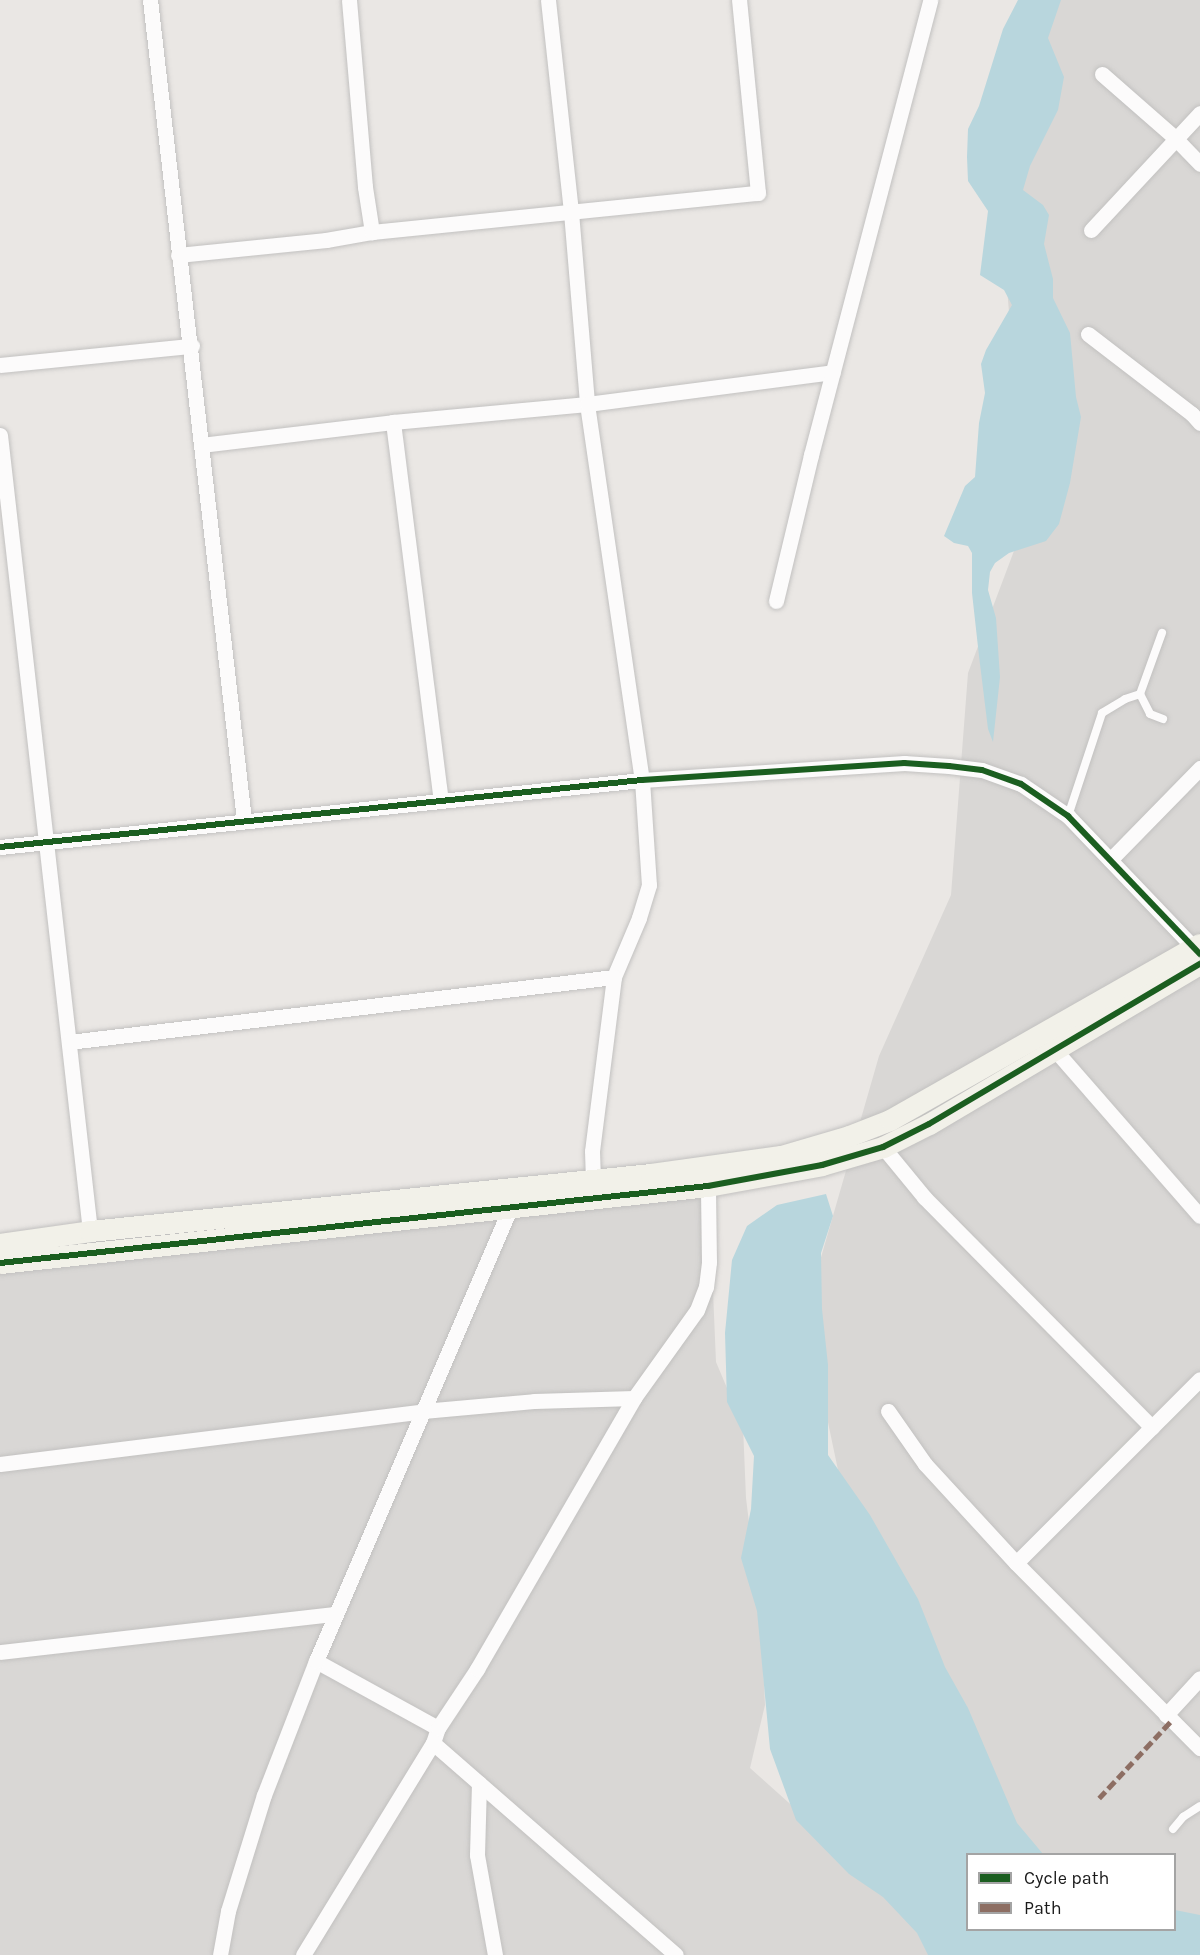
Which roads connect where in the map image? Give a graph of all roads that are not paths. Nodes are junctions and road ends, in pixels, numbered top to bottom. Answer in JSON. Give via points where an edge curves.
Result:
{"nodes":[{"id":1,"x":150,"y":0,"type":"edge"},
{"id":2,"x":349,"y":0,"type":"edge"},
{"id":3,"x":548,"y":0,"type":"edge"},
{"id":4,"x":739,"y":0,"type":"edge"},
{"id":5,"x":930,"y":0,"type":"edge"},
{"id":6,"x":1102,"y":74,"type":"dead end"},
{"id":7,"x":1200,"y":112,"type":"edge"},
{"id":8,"x":1175,"y":138,"type":"junction"},
{"id":9,"x":1200,"y":164,"type":"edge"},
{"id":10,"x":571,"y":212,"type":"junction"},
{"id":11,"x":1091,"y":230,"type":"dead end"},
{"id":12,"x":372,"y":231,"type":"junction"},
{"id":13,"x":178,"y":255,"type":"junction"},
{"id":14,"x":1088,"y":334,"type":"dead end"},
{"id":15,"x":192,"y":346,"type":"junction"},
{"id":16,"x":0,"y":364,"type":"edge"},
{"id":17,"x":833,"y":372,"type":"junction"},
{"id":18,"x":587,"y":404,"type":"junction"},
{"id":19,"x":393,"y":422,"type":"junction"},
{"id":20,"x":1200,"y":423,"type":"edge"},
{"id":21,"x":0,"y":435,"type":"edge"},
{"id":22,"x":201,"y":445,"type":"junction"},
{"id":23,"x":776,"y":601,"type":"dead end"},
{"id":24,"x":1162,"y":633,"type":"dead end"},
{"id":25,"x":1140,"y":694,"type":"junction"},
{"id":26,"x":1163,"y":718,"type":"dead end"},
{"id":27,"x":1200,"y":768,"type":"edge"},
{"id":28,"x":642,"y":780,"type":"junction"},
{"id":29,"x":441,"y":801,"type":"junction"},
{"id":30,"x":1068,"y":816,"type":"junction"},
{"id":31,"x":244,"y":820,"type":"junction"},
{"id":32,"x":48,"y":843,"type":"junction"},
{"id":33,"x":0,"y":847,"type":"edge"},
{"id":34,"x":1110,"y":860,"type":"junction"},
{"id":35,"x":1198,"y":952,"type":"edge"},
{"id":36,"x":614,"y":977,"type":"junction"},
{"id":37,"x":69,"y":1042,"type":"junction"},
{"id":38,"x":1055,"y":1050,"type":"junction"},
{"id":39,"x":883,"y":1147,"type":"junction"},
{"id":40,"x":744,"y":1172,"type":"junction"},
{"id":41,"x":708,"y":1186,"type":"junction"},
{"id":42,"x":593,"y":1188,"type":"junction"},
{"id":43,"x":515,"y":1197,"type":"junction"},
{"id":44,"x":1200,"y":1216,"type":"edge"},
{"id":45,"x":90,"y":1231,"type":"junction"},
{"id":46,"x":0,"y":1244,"type":"edge"},
{"id":47,"x":0,"y":1263,"type":"edge"},
{"id":48,"x":1200,"y":1379,"type":"edge"},
{"id":49,"x":634,"y":1398,"type":"junction"},
{"id":50,"x":423,"y":1411,"type":"junction"},
{"id":51,"x":888,"y":1411,"type":"dead end"},
{"id":52,"x":1152,"y":1427,"type":"junction"},
{"id":53,"x":0,"y":1464,"type":"edge"},
{"id":54,"x":1016,"y":1563,"type":"junction"},
{"id":55,"x":336,"y":1614,"type":"junction"},
{"id":56,"x":0,"y":1652,"type":"edge"},
{"id":57,"x":316,"y":1661,"type":"junction"},
{"id":58,"x":1200,"y":1678,"type":"edge"},
{"id":59,"x":1166,"y":1715,"type":"junction"},
{"id":60,"x":438,"y":1728,"type":"junction"},
{"id":61,"x":433,"y":1743,"type":"junction"},
{"id":62,"x":1200,"y":1748,"type":"edge"},
{"id":63,"x":479,"y":1783,"type":"junction"},
{"id":64,"x":1200,"y":1806,"type":"edge"},
{"id":65,"x":1173,"y":1829,"type":"dead end"},
{"id":66,"x":220,"y":1955,"type":"edge"},
{"id":67,"x":303,"y":1955,"type":"edge"},
{"id":68,"x":495,"y":1955,"type":"edge"},
{"id":69,"x":676,"y":1955,"type":"edge"}],
"edges":[{"from":1,"to":13,"type":"street"},
{"from":2,"to":12,"type":"street","via":[[364,187]]},
{"from":3,"to":10,"type":"street"},
{"from":4,"to":10,"type":"street","via":[[758,193]]},
{"from":5,"to":17,"type":"street"},
{"from":6,"to":8,"type":"street"},
{"from":7,"to":8,"type":"street"},
{"from":8,"to":9,"type":"street"},
{"from":8,"to":11,"type":"street"},
{"from":10,"to":12,"type":"street"},
{"from":10,"to":18,"type":"street"},
{"from":12,"to":13,"type":"street","via":[[326,240]]},
{"from":13,"to":15,"type":"street"},
{"from":14,"to":20,"type":"street"},
{"from":15,"to":16,"type":"street"},
{"from":15,"to":22,"type":"street"},
{"from":17,"to":18,"type":"street"},
{"from":17,"to":23,"type":"street"},
{"from":18,"to":19,"type":"street"},
{"from":18,"to":28,"type":"street"},
{"from":19,"to":22,"type":"street"},
{"from":19,"to":29,"type":"street"},
{"from":21,"to":32,"type":"street"},
{"from":22,"to":31,"type":"street"},
{"from":24,"to":25,"type":"lane"},
{"from":25,"to":26,"type":"lane","via":[[1150,714]]},
{"from":25,"to":30,"type":"lane","via":[[1102,713]]},
{"from":27,"to":34,"type":"street"},
{"from":28,"to":29,"type":"street"},
{"from":28,"to":30,"type":"street","via":[[904,763],[949,766],[982,770],[1030,789]]},
{"from":28,"to":36,"type":"street","via":[[649,885]]},
{"from":29,"to":31,"type":"street"},
{"from":30,"to":34,"type":"street"},
{"from":31,"to":32,"type":"street"},
{"from":32,"to":33,"type":"street"},
{"from":32,"to":37,"type":"street"},
{"from":34,"to":35,"type":"street"},
{"from":35,"to":38,"type":"street"},
{"from":35,"to":40,"type":"street","via":[[922,1104],[849,1136],[781,1156]]},
{"from":36,"to":37,"type":"street"},
{"from":36,"to":42,"type":"street","via":[[599,1083]]},
{"from":37,"to":45,"type":"street"},
{"from":38,"to":39,"type":"street"},
{"from":38,"to":44,"type":"street"},
{"from":39,"to":40,"type":"street","via":[[781,1175]]},
{"from":39,"to":52,"type":"street","via":[[924,1197]]},
{"from":40,"to":41,"type":"street"},
{"from":40,"to":42,"type":"street"},
{"from":41,"to":42,"type":"street"},
{"from":41,"to":49,"type":"street","via":[[709,1262],[703,1294],[697,1310]]},
{"from":42,"to":43,"type":"street"},
{"from":43,"to":45,"type":"street"},
{"from":43,"to":47,"type":"street"},
{"from":43,"to":50,"type":"street"},
{"from":45,"to":46,"type":"street"},
{"from":48,"to":52,"type":"street"},
{"from":49,"to":50,"type":"street","via":[[534,1401]]},
{"from":49,"to":60,"type":"street","via":[[477,1669]]},
{"from":50,"to":53,"type":"street"},
{"from":50,"to":55,"type":"street"},
{"from":51,"to":54,"type":"street","via":[[925,1464]]},
{"from":52,"to":54,"type":"street"},
{"from":54,"to":59,"type":"street"},
{"from":55,"to":56,"type":"street"},
{"from":55,"to":57,"type":"street"},
{"from":57,"to":60,"type":"street"},
{"from":57,"to":66,"type":"street","via":[[264,1795],[228,1911]]},
{"from":58,"to":59,"type":"street"},
{"from":59,"to":62,"type":"street"},
{"from":60,"to":61,"type":"street"},
{"from":61,"to":63,"type":"street"},
{"from":61,"to":67,"type":"street"},
{"from":63,"to":68,"type":"street","via":[[477,1855]]},
{"from":63,"to":69,"type":"street"},
{"from":64,"to":65,"type":"lane"}]}
